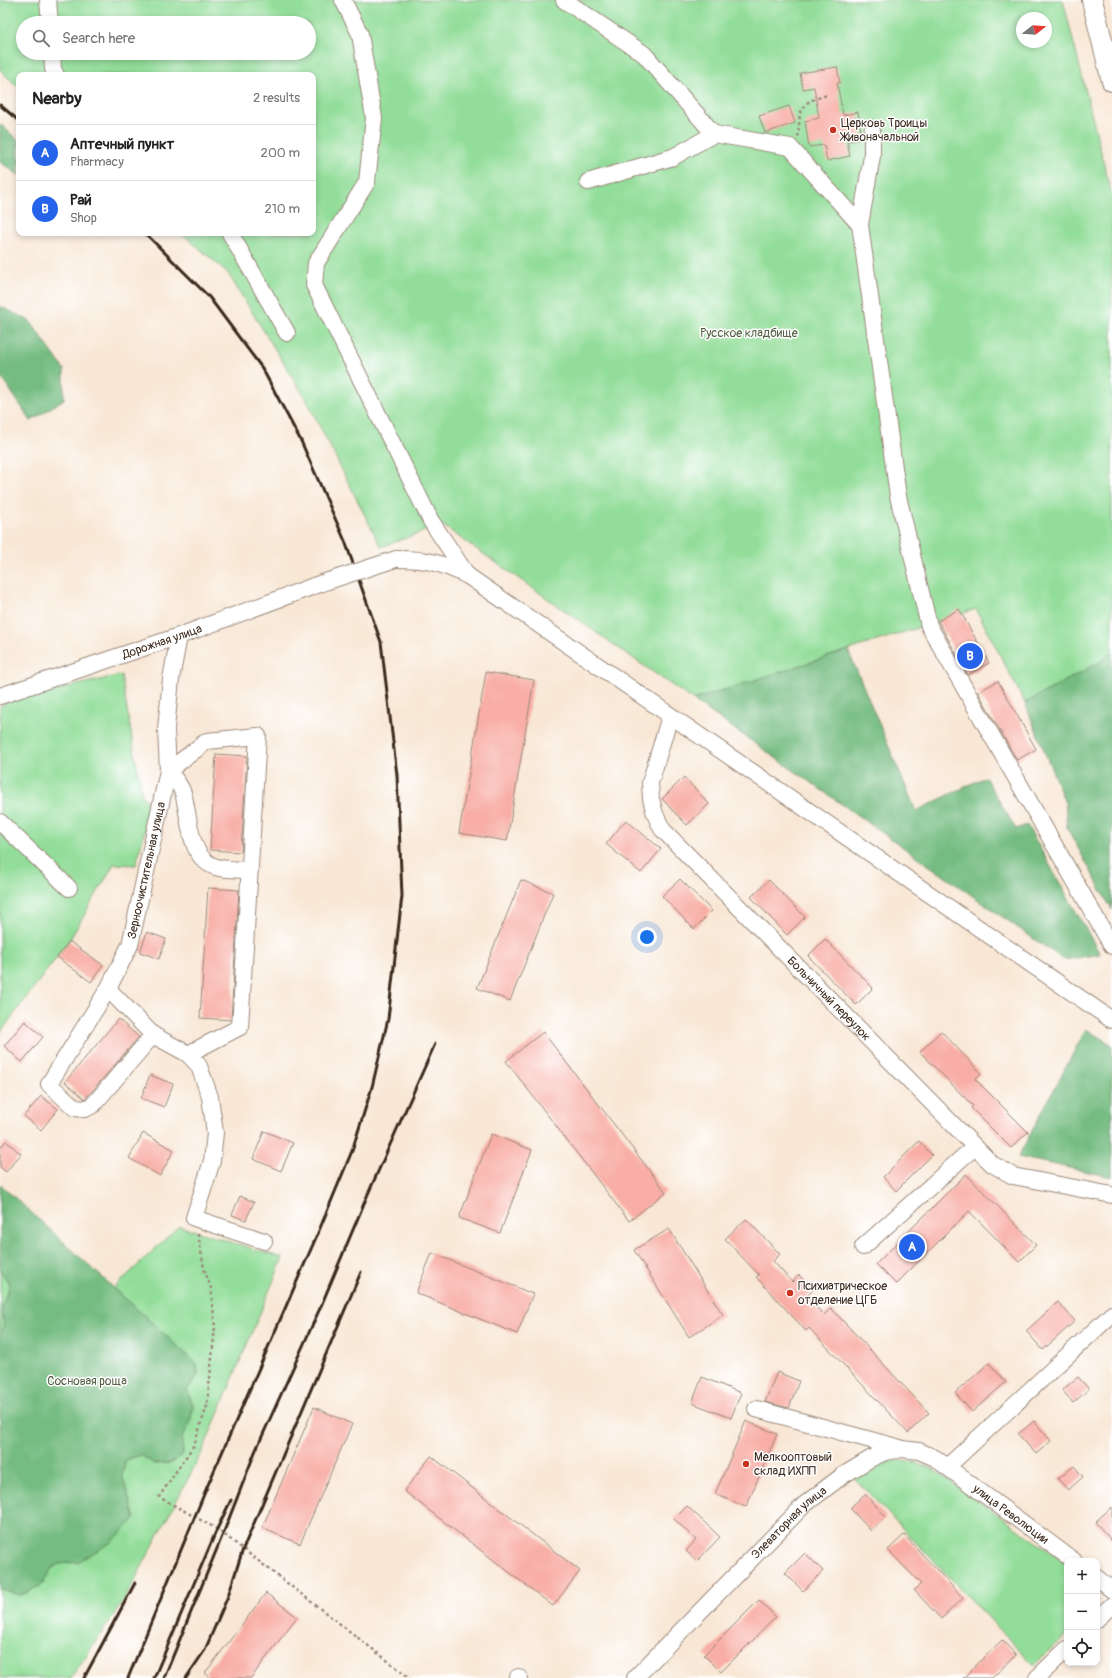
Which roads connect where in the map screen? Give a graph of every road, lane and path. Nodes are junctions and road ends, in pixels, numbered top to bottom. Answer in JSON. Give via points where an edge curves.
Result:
{"nodes":[{"id":1,"x":48,"y":0,"type":"edge"},
{"id":2,"x":343,"y":0,"type":"edge"},
{"id":3,"x":564,"y":0,"type":"edge"},
{"id":4,"x":1092,"y":0,"type":"edge"},
{"id":5,"x":49,"y":16,"type":"edge"},
{"id":6,"x":52,"y":60,"type":"edge"},
{"id":7,"x":55,"y":72,"type":"edge"},
{"id":8,"x":1112,"y":81,"type":"edge"},
{"id":9,"x":827,"y":95,"type":"dead end"},
{"id":10,"x":872,"y":131,"type":"dead end"},
{"id":11,"x":714,"y":134,"type":"junction"},
{"id":12,"x":790,"y":147,"type":"junction"},
{"id":13,"x":588,"y":182,"type":"dead end"},
{"id":14,"x":860,"y":225,"type":"junction"},
{"id":15,"x":232,"y":236,"type":"edge"},
{"id":16,"x":287,"y":333,"type":"dead end"},
{"id":17,"x":468,"y":576,"type":"junction"},
{"id":18,"x":179,"y":636,"type":"junction"},
{"id":19,"x":0,"y":696,"type":"edge"},
{"id":20,"x":670,"y":716,"type":"junction"},
{"id":21,"x":168,"y":771,"type":"junction"},
{"id":22,"x":0,"y":822,"type":"edge"},
{"id":23,"x":250,"y":871,"type":"junction"},
{"id":24,"x":69,"y":888,"type":"dead end"},
{"id":25,"x":1112,"y":946,"type":"edge"},
{"id":26,"x":108,"y":989,"type":"junction"},
{"id":27,"x":1112,"y":1020,"type":"edge"},
{"id":28,"x":153,"y":1035,"type":"junction"},
{"id":29,"x":188,"y":1054,"type":"junction"},
{"id":30,"x":975,"y":1147,"type":"junction"},
{"id":31,"x":1112,"y":1195,"type":"edge"},
{"id":32,"x":194,"y":1218,"type":"junction"},
{"id":33,"x":264,"y":1241,"type":"dead end"},
{"id":34,"x":863,"y":1248,"type":"dead end"},
{"id":35,"x":1112,"y":1314,"type":"edge"},
{"id":36,"x":756,"y":1409,"type":"dead end"},
{"id":37,"x":902,"y":1449,"type":"junction"},
{"id":38,"x":947,"y":1467,"type":"junction"},
{"id":39,"x":1070,"y":1558,"type":"edge"},
{"id":40,"x":1100,"y":1580,"type":"edge"},
{"id":41,"x":1112,"y":1590,"type":"edge"},
{"id":42,"x":1112,"y":1605,"type":"edge"},
{"id":43,"x":1100,"y":1616,"type":"edge"},
{"id":44,"x":1064,"y":1651,"type":"edge"},
{"id":45,"x":410,"y":1678,"type":"edge"},
{"id":46,"x":635,"y":1678,"type":"edge"},
{"id":47,"x":1037,"y":1678,"type":"edge"}],
"edges":[{"from":1,"to":5,"type":"street"},
{"from":2,"to":17,"type":"street","via":[[360,34],[374,118],[367,182],[316,263],[314,285],[431,521]]},
{"from":3,"to":11,"type":"street","via":[[644,54]]},
{"from":4,"to":8,"type":"main road"},
{"from":6,"to":7,"type":"street"},
{"from":9,"to":12,"type":"path","via":[[809,101],[800,113],[798,138]]},
{"from":10,"to":14,"type":"street","via":[[872,156]]},
{"from":11,"to":12,"type":"street"},
{"from":11,"to":13,"type":"street","via":[[673,157]]},
{"from":12,"to":14,"type":"street"},
{"from":14,"to":25,"type":"street","via":[[898,496],[929,626]]},
{"from":15,"to":16,"type":"street"},
{"from":17,"to":18,"type":"street","name":"Дорожная улица","bridge":true,"via":[[422,559],[396,559],[322,583]]},
{"from":17,"to":20,"type":"street"},
{"from":18,"to":19,"type":"street","name":"Дорожная улица"},
{"from":18,"to":21,"type":"street","name":"Зерноочистительная улица","via":[[166,729]]},
{"from":20,"to":27,"type":"street"},
{"from":20,"to":30,"type":"street","name":"Больничный переулок","via":[[650,783],[651,799],[662,829]]},
{"from":21,"to":23,"type":"street","via":[[177,780],[183,793],[195,846],[201,858],[215,866]]},
{"from":21,"to":23,"type":"street","via":[[207,741],[258,736]]},
{"from":21,"to":26,"type":"street","name":"Зерноочистительная улица","via":[[130,945]]},
{"from":22,"to":24,"type":"street"},
{"from":23,"to":29,"type":"street","via":[[240,1027]]},
{"from":26,"to":28,"type":"street"},
{"from":26,"to":28,"type":"street","name":"Зерноочистительная улица","via":[[49,1084],[75,1108],[85,1109],[94,1105]]},
{"from":28,"to":29,"type":"street"},
{"from":29,"to":32,"type":"street","via":[[199,1066],[204,1078],[210,1097],[215,1133],[212,1161]]},
{"from":30,"to":31,"type":"street","name":"Больничный переулок","via":[[992,1164],[1014,1176]]},
{"from":30,"to":34,"type":"street"},
{"from":32,"to":33,"type":"street"},
{"from":32,"to":45,"type":"path","via":[[204,1269],[211,1288],[215,1328],[207,1406],[194,1446],[159,1497],[217,1529]]},
{"from":35,"to":38,"type":"street"},
{"from":36,"to":37,"type":"street"},
{"from":37,"to":38,"type":"street","name":"Элеваторная улица","via":[[919,1451]]},
{"from":37,"to":46,"type":"street","name":"Элеваторная улица","via":[[885,1452],[870,1459],[842,1476],[804,1505]]},
{"from":38,"to":39,"type":"street","name":"улица Революции"},
{"from":40,"to":41,"type":"street"},
{"from":42,"to":43,"type":"street"},
{"from":44,"to":47,"type":"street"}]}
